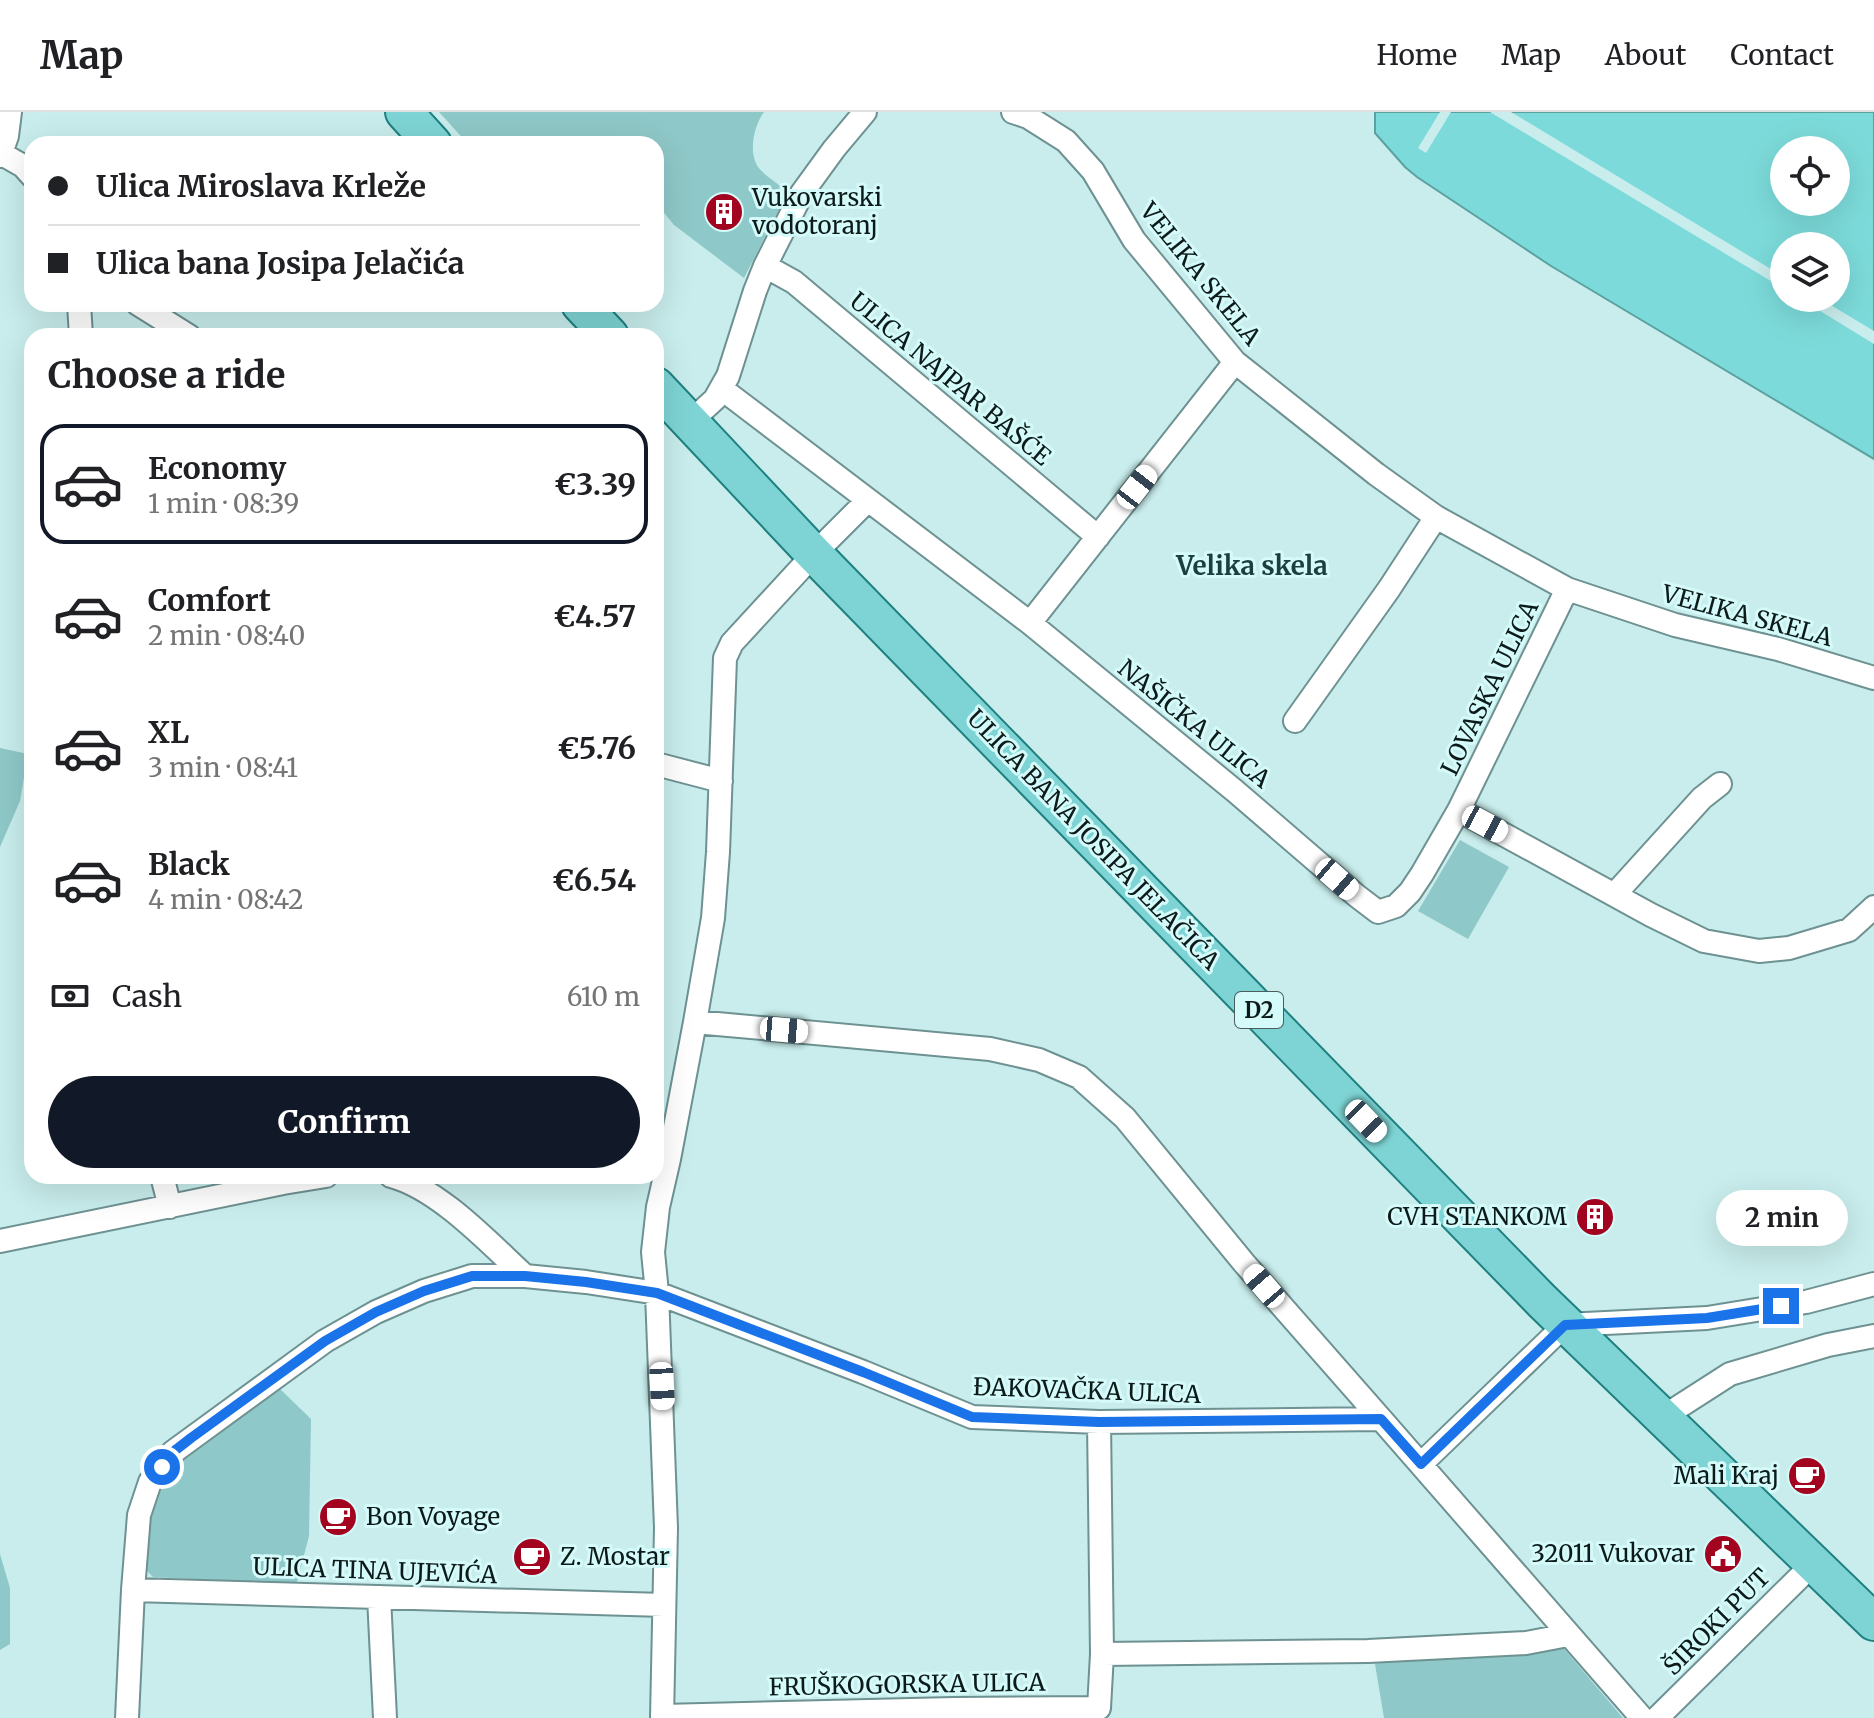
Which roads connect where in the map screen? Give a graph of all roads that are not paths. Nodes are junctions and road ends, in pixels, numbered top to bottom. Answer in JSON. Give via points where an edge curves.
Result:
{"nodes":[{"id":1,"x":10,"y":112,"type":"edge"},
{"id":2,"x":404,"y":112,"type":"edge"},
{"id":3,"x":865,"y":112,"type":"edge"},
{"id":4,"x":1013,"y":112,"type":"edge"},
{"id":5,"x":426,"y":136,"type":"edge"},
{"id":6,"x":1,"y":152,"type":"edge"},
{"id":7,"x":24,"y":167,"type":"edge"},
{"id":8,"x":765,"y":266,"type":"junction"},
{"id":9,"x":151,"y":312,"type":"edge"},
{"id":10,"x":588,"y":312,"type":"edge"},
{"id":11,"x":176,"y":328,"type":"edge"},
{"id":12,"x":602,"y":328,"type":"edge"},
{"id":13,"x":1235,"y":362,"type":"junction"},
{"id":14,"x":722,"y":389,"type":"junction"},
{"id":15,"x":664,"y":395,"type":"edge"},
{"id":16,"x":689,"y":423,"type":"junction"},
{"id":17,"x":867,"y":501,"type":"junction"},
{"id":18,"x":1436,"y":517,"type":"junction"},
{"id":19,"x":1098,"y":537,"type":"junction"},
{"id":20,"x":814,"y":554,"type":"junction"},
{"id":21,"x":1567,"y":589,"type":"junction"},
{"id":22,"x":1030,"y":623,"type":"junction"},
{"id":23,"x":1874,"y":678,"type":"edge"},
{"id":24,"x":1295,"y":721,"type":"dead end"},
{"id":25,"x":664,"y":766,"type":"edge"},
{"id":26,"x":721,"y":781,"type":"junction"},
{"id":27,"x":1720,"y":784,"type":"dead end"},
{"id":28,"x":1459,"y":810,"type":"junction"},
{"id":29,"x":1615,"y":894,"type":"junction"},
{"id":30,"x":1874,"y":907,"type":"edge"},
{"id":31,"x":695,"y":1022,"type":"junction"},
{"id":32,"x":664,"y":1181,"type":"edge"},
{"id":33,"x":164,"y":1184,"type":"edge"},
{"id":34,"x":278,"y":1184,"type":"edge"},
{"id":35,"x":414,"y":1184,"type":"edge"},
{"id":36,"x":663,"y":1184,"type":"edge"},
{"id":37,"x":170,"y":1207,"type":"junction"},
{"id":38,"x":0,"y":1241,"type":"edge"},
{"id":39,"x":525,"y":1276,"type":"junction"},
{"id":40,"x":1874,"y":1284,"type":"edge"},
{"id":41,"x":657,"y":1293,"type":"junction"},
{"id":42,"x":1565,"y":1325,"type":"junction"},
{"id":43,"x":1874,"y":1336,"type":"edge"},
{"id":44,"x":1663,"y":1417,"type":"junction"},
{"id":45,"x":1381,"y":1419,"type":"junction"},
{"id":46,"x":1099,"y":1422,"type":"junction"},
{"id":47,"x":1421,"y":1464,"type":"junction"},
{"id":48,"x":1813,"y":1564,"type":"junction"},
{"id":49,"x":133,"y":1590,"type":"junction"},
{"id":50,"x":379,"y":1597,"type":"junction"},
{"id":51,"x":664,"y":1605,"type":"junction"},
{"id":52,"x":1874,"y":1622,"type":"edge"},
{"id":53,"x":1568,"y":1635,"type":"junction"},
{"id":54,"x":1102,"y":1654,"type":"junction"},
{"id":55,"x":662,"y":1717,"type":"edge"},
{"id":56,"x":127,"y":1718,"type":"edge"},
{"id":57,"x":385,"y":1718,"type":"edge"},
{"id":58,"x":1642,"y":1718,"type":"edge"},
{"id":59,"x":1657,"y":1718,"type":"edge"}],
"edges":[{"from":1,"to":6,"type":"street"},
{"from":2,"to":5,"type":"main road"},
{"from":3,"to":8,"type":"street","via":[[802,193]]},
{"from":4,"to":13,"type":"street","name":"VELIKA SKELA","via":[[1066,141],[1093,171],[1134,240]]},
{"from":6,"to":7,"type":"street"},
{"from":8,"to":14,"type":"street"},
{"from":8,"to":19,"type":"street","name":"ULICA NAJPAR BAŠĆE","via":[[794,282]]},
{"from":9,"to":11,"type":"street"},
{"from":10,"to":12,"type":"main road"},
{"from":13,"to":18,"type":"street","name":"VELIKA SKELA"},
{"from":13,"to":19,"type":"street"},
{"from":14,"to":16,"type":"street"},
{"from":14,"to":17,"type":"street","name":"NAŠIČKA ULICA"},
{"from":15,"to":16,"type":"main road","name":"ULICA BANA JOSIPA JELAČIĆA","number":"D2"},
{"from":16,"to":20,"type":"main road","name":"ULICA BANA JOSIPA JELAČIĆA","number":"D2"},
{"from":17,"to":20,"type":"street"},
{"from":17,"to":22,"type":"street","name":"NAŠIČKA ULICA"},
{"from":18,"to":21,"type":"street","name":"VELIKA SKELA"},
{"from":18,"to":24,"type":"street"},
{"from":19,"to":22,"type":"street"},
{"from":20,"to":26,"type":"street","via":[[732,643],[725,658]]},
{"from":20,"to":42,"type":"main road","name":"ULICA BANA JOSIPA JELAČIĆA","number":"D2"},
{"from":21,"to":23,"type":"street","name":"VELIKA SKELA","via":[[1675,625]]},
{"from":21,"to":28,"type":"street","name":"LOVASKA ULICA"},
{"from":22,"to":28,"type":"street","name":"NAŠIČKA ULICA","via":[[1378,912],[1396,906],[1410,892]]},
{"from":25,"to":26,"type":"street"},
{"from":26,"to":31,"type":"street","via":[[713,918]]},
{"from":27,"to":29,"type":"street"},
{"from":28,"to":29,"type":"street"},
{"from":29,"to":30,"type":"street","via":[[1704,941],[1759,951],[1849,930]]},
{"from":31,"to":32,"type":"street"},
{"from":31,"to":45,"type":"street","via":[[990,1049],[1039,1060],[1079,1077],[1125,1118]]},
{"from":33,"to":37,"type":"street"},
{"from":34,"to":37,"type":"street"},
{"from":35,"to":39,"type":"street"},
{"from":36,"to":41,"type":"street","via":[[653,1252]]},
{"from":37,"to":38,"type":"street"},
{"from":39,"to":41,"type":"street","name":"ĐAKOVAČKA ULICA"},
{"from":39,"to":49,"type":"street","name":"ĐAKOVAČKA ULICA","via":[[472,1276],[376,1312],[325,1341],[173,1452],[150,1482],[139,1515]]},
{"from":40,"to":42,"type":"street","via":[[1806,1302],[1707,1318]]},
{"from":41,"to":46,"type":"street","name":"ĐAKOVAČKA ULICA","via":[[972,1417]]},
{"from":41,"to":51,"type":"street"},
{"from":42,"to":44,"type":"main road","name":"ULICA BANA JOSIPA JELAČIĆA","number":"D2"},
{"from":42,"to":47,"type":"street"},
{"from":43,"to":44,"type":"street","via":[[1730,1374]]},
{"from":44,"to":48,"type":"main road","name":"ULICA BANA JOSIPA JELAČIĆA","number":"D2"},
{"from":45,"to":46,"type":"street","name":"ĐAKOVAČKA ULICA"},
{"from":45,"to":47,"type":"street"},
{"from":46,"to":54,"type":"street","name":"FRUŠKOGORSKA ULICA"},
{"from":47,"to":53,"type":"street"},
{"from":48,"to":52,"type":"main road","name":"ULICA BANA JOSIPA JELAČIĆA","number":"D2"},
{"from":48,"to":59,"type":"street","name":"ŠIROKI PUT"},
{"from":49,"to":50,"type":"street","name":"ULICA TINA UJEVIĆA"},
{"from":49,"to":56,"type":"street","name":"ĐAKOVAČKA ULICA"},
{"from":50,"to":51,"type":"street","name":"ULICA TINA UJEVIĆA"},
{"from":50,"to":57,"type":"street"},
{"from":51,"to":55,"type":"street"},
{"from":53,"to":54,"type":"street","via":[[1526,1643],[1368,1651]]},
{"from":53,"to":58,"type":"street"},
{"from":54,"to":55,"type":"street","name":"FRUŠKOGORSKA ULICA","via":[[1099,1708]]}]}
